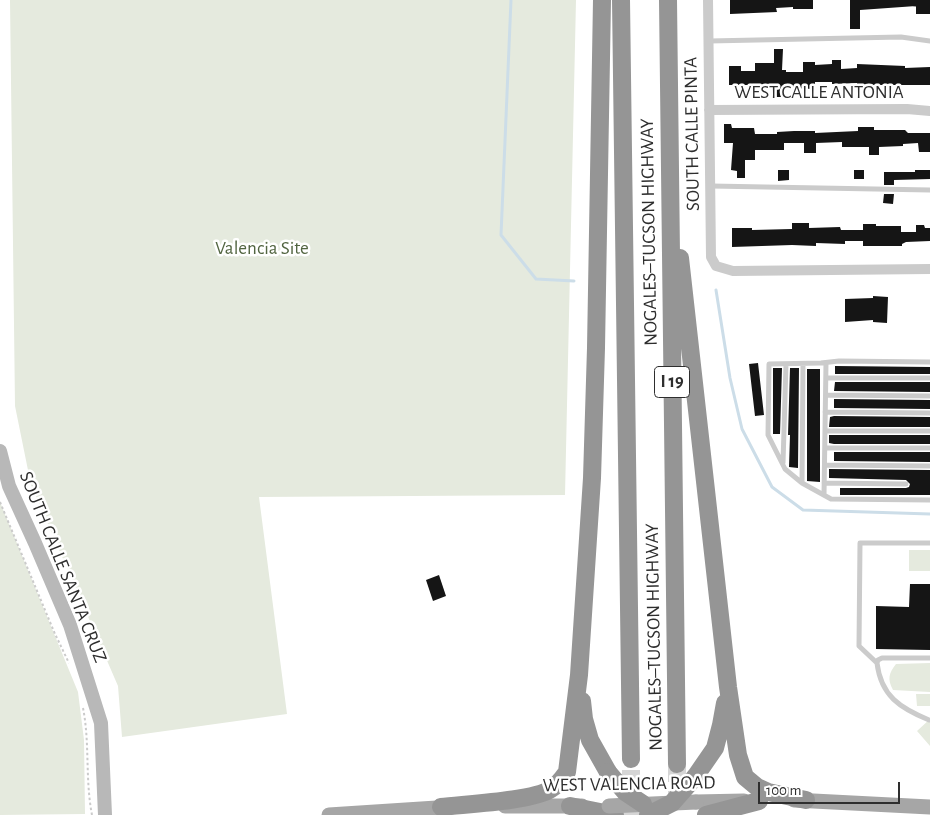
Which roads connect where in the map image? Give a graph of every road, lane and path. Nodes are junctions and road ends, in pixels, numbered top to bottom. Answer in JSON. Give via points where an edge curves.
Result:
{"nodes":[{"id":1,"x":602,"y":0,"type":"edge"},
{"id":2,"x":621,"y":0,"type":"edge"},
{"id":3,"x":668,"y":0,"type":"edge"},
{"id":4,"x":708,"y":0,"type":"edge"},
{"id":5,"x":708,"y":41,"type":"junction"},
{"id":6,"x":930,"y":42,"type":"edge"},
{"id":7,"x":709,"y":110,"type":"junction"},
{"id":8,"x":930,"y":111,"type":"edge"},
{"id":9,"x":669,"y":157,"type":"junction"},
{"id":10,"x":710,"y":186,"type":"junction"},
{"id":11,"x":930,"y":190,"type":"edge"},
{"id":12,"x":930,"y":269,"type":"edge"},
{"id":13,"x":930,"y":362,"type":"edge"},
{"id":14,"x":826,"y":363,"type":"junction"},
{"id":15,"x":786,"y":364,"type":"junction"},
{"id":16,"x":803,"y":364,"type":"junction"},
{"id":17,"x":826,"y":378,"type":"junction"},
{"id":18,"x":930,"y":378,"type":"edge"},
{"id":19,"x":826,"y":395,"type":"junction"},
{"id":20,"x":930,"y":396,"type":"edge"},
{"id":21,"x":826,"y":412,"type":"junction"},
{"id":22,"x":930,"y":413,"type":"edge"},
{"id":23,"x":825,"y":431,"type":"junction"},
{"id":24,"x":930,"y":431,"type":"edge"},
{"id":25,"x":825,"y":448,"type":"junction"},
{"id":26,"x":930,"y":448,"type":"edge"},
{"id":27,"x":0,"y":451,"type":"edge"},
{"id":28,"x":782,"y":463,"type":"junction"},
{"id":29,"x":825,"y":465,"type":"junction"},
{"id":30,"x":930,"y":466,"type":"edge"},
{"id":31,"x":802,"y":483,"type":"junction"},
{"id":32,"x":824,"y":483,"type":"junction"},
{"id":33,"x":906,"y":484,"type":"dead end"},
{"id":34,"x":824,"y":495,"type":"junction"},
{"id":35,"x":930,"y":500,"type":"edge"},
{"id":36,"x":0,"y":502,"type":"edge"},
{"id":37,"x":930,"y":543,"type":"edge"},
{"id":38,"x":930,"y":658,"type":"edge"},
{"id":39,"x":877,"y":663,"type":"junction"},
{"id":40,"x":70,"y":666,"type":"dead end"},
{"id":41,"x":579,"y":675,"type":"junction"},
{"id":42,"x":728,"y":688,"type":"junction"},
{"id":43,"x":82,"y":704,"type":"dead end"},
{"id":44,"x":929,"y":720,"type":"dead end"},
{"id":45,"x":631,"y":759,"type":"tunnel mouth"},
{"id":46,"x":677,"y":764,"type":"tunnel mouth"},
{"id":47,"x":806,"y":800,"type":"junction"},
{"id":48,"x":759,"y":801,"type":"joint"},
{"id":49,"x":570,"y":806,"type":"joint"},
{"id":50,"x":441,"y":807,"type":"junction"},
{"id":51,"x":930,"y":807,"type":"edge"},
{"id":52,"x":701,"y":809,"type":"edge"},
{"id":53,"x":656,"y":810,"type":"edge"},
{"id":54,"x":611,"y":811,"type":"edge"},
{"id":55,"x":92,"y":815,"type":"edge"},
{"id":56,"x":105,"y":815,"type":"edge"},
{"id":57,"x":329,"y":815,"type":"edge"}],
"edges":[{"from":1,"to":41,"type":"highway","via":[[592,478]]},
{"from":2,"to":45,"type":"highway","name":"NOGALES–TUCSON HIGHWAY"},
{"from":3,"to":9,"type":"highway","name":"NOGALES–TUCSON HIGHWAY","number":"I 19"},
{"from":4,"to":5,"type":"street","name":"SOUTH CALLE PINTA"},
{"from":5,"to":6,"type":"lane","via":[[901,37]]},
{"from":5,"to":7,"type":"street","name":"SOUTH CALLE PINTA"},
{"from":7,"to":8,"type":"street","name":"WEST CALLE ANTONIA"},
{"from":7,"to":10,"type":"street","name":"SOUTH CALLE PINTA"},
{"from":9,"to":42,"type":"highway"},
{"from":9,"to":46,"type":"highway","name":"NOGALES–TUCSON HIGHWAY","number":"I 19"},
{"from":10,"to":11,"type":"lane"},
{"from":10,"to":12,"type":"street","name":"SOUTH CALLE PINTA","via":[[711,257],[716,266],[733,271]]},
{"from":13,"to":14,"type":"lane"},
{"from":14,"to":16,"type":"lane"},
{"from":14,"to":17,"type":"lane"},
{"from":15,"to":16,"type":"lane"},
{"from":15,"to":28,"type":"lane"},
{"from":15,"to":28,"type":"lane","via":[[769,364],[768,435]]},
{"from":16,"to":31,"type":"lane"},
{"from":17,"to":18,"type":"lane"},
{"from":17,"to":19,"type":"lane"},
{"from":19,"to":20,"type":"lane"},
{"from":19,"to":21,"type":"lane"},
{"from":21,"to":22,"type":"lane"},
{"from":21,"to":23,"type":"lane"},
{"from":23,"to":24,"type":"lane"},
{"from":23,"to":25,"type":"lane"},
{"from":25,"to":26,"type":"lane"},
{"from":25,"to":29,"type":"lane"},
{"from":27,"to":56,"type":"street","name":"SOUTH CALLE SANTA CRUZ","via":[[9,486],[70,625],[101,723]]},
{"from":28,"to":31,"type":"lane"},
{"from":29,"to":30,"type":"lane"},
{"from":29,"to":32,"type":"lane"},
{"from":31,"to":34,"type":"lane"},
{"from":32,"to":33,"type":"lane"},
{"from":32,"to":34,"type":"lane"},
{"from":34,"to":35,"type":"lane","via":[[831,499]]},
{"from":36,"to":40,"type":"path"},
{"from":37,"to":39,"type":"lane","via":[[860,543],[858,646]]},
{"from":38,"to":39,"type":"lane","via":[[882,658]]},
{"from":39,"to":44,"type":"lane","via":[[882,683],[892,699]]},
{"from":41,"to":50,"type":"highway","via":[[567,772],[561,781],[550,790],[533,796]]},
{"from":41,"to":53,"type":"highway","bridge":true,"via":[[590,740],[608,772],[626,792]]},
{"from":42,"to":47,"type":"highway","via":[[738,755],[745,777],[768,792]]},
{"from":42,"to":53,"type":"highway","bridge":true,"via":[[722,725],[714,748],[695,777]]},
{"from":43,"to":55,"type":"path"},
{"from":47,"to":48,"type":"main road"},
{"from":47,"to":51,"type":"main road"},
{"from":48,"to":52,"type":"highway"},
{"from":49,"to":50,"type":"main road","name":"WEST VALENCIA ROAD"},
{"from":49,"to":54,"type":"highway"},
{"from":50,"to":57,"type":"main road","name":"WEST VALENCIA ROAD"},
{"from":52,"to":53,"type":"main road","name":"WEST VALENCIA ROAD","bridge":true},
{"from":53,"to":54,"type":"main road","name":"WEST VALENCIA ROAD","bridge":true}]}
